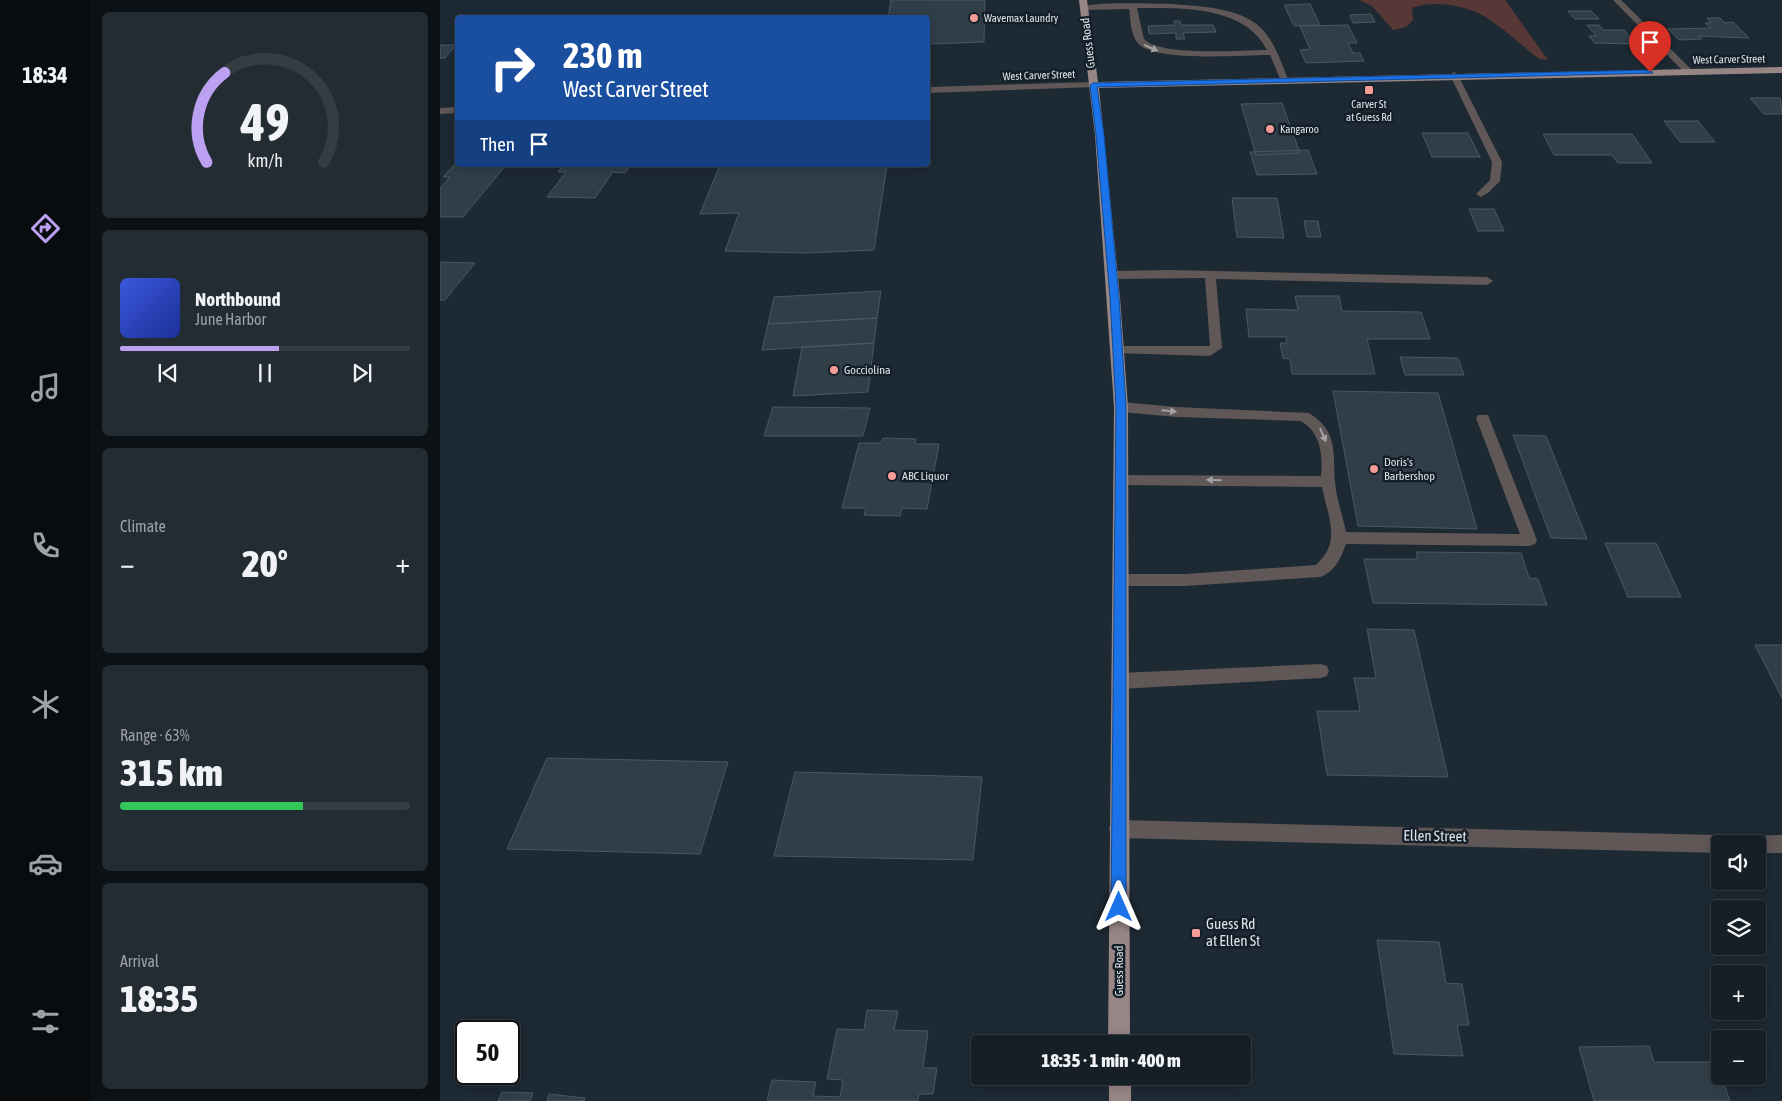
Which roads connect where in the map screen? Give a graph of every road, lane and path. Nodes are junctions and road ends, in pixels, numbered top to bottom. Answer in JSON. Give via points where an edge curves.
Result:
{"nodes":[{"id":1,"x":1617,"y":0,"type":"edge"},
{"id":2,"x":1084,"y":4,"type":"edge"},
{"id":3,"x":1133,"y":6,"type":"junction"},
{"id":4,"x":1271,"y":52,"type":"junction"},
{"id":5,"x":1782,"y":70,"type":"edge"},
{"id":6,"x":1688,"y":71,"type":"junction"},
{"id":7,"x":1454,"y":75,"type":"junction"},
{"id":8,"x":1284,"y":80,"type":"junction"},
{"id":9,"x":1093,"y":85,"type":"junction"},
{"id":10,"x":930,"y":90,"type":"edge"},
{"id":11,"x":455,"y":110,"type":"edge"},
{"id":12,"x":440,"y":111,"type":"edge"},
{"id":13,"x":1481,"y":194,"type":"dead end"},
{"id":14,"x":1112,"y":275,"type":"junction"},
{"id":15,"x":1210,"y":275,"type":"junction"},
{"id":16,"x":1487,"y":281,"type":"dead end"},
{"id":17,"x":1118,"y":350,"type":"junction"},
{"id":18,"x":1121,"y":407,"type":"junction"},
{"id":19,"x":1483,"y":418,"type":"dead end"},
{"id":20,"x":1120,"y":480,"type":"junction"},
{"id":21,"x":1328,"y":482,"type":"junction"},
{"id":22,"x":1340,"y":538,"type":"junction"},
{"id":23,"x":1120,"y":580,"type":"junction"},
{"id":24,"x":1321,"y":671,"type":"dead end"},
{"id":25,"x":1119,"y":681,"type":"junction"},
{"id":26,"x":1118,"y":829,"type":"junction"},
{"id":27,"x":1711,"y":843,"type":"edge"},
{"id":28,"x":1766,"y":844,"type":"edge"},
{"id":29,"x":1782,"y":844,"type":"edge"},
{"id":30,"x":1119,"y":1035,"type":"edge"},
{"id":31,"x":1120,"y":1085,"type":"edge"},
{"id":32,"x":1120,"y":1101,"type":"edge"}],
"edges":[{"from":1,"to":6,"type":"street"},
{"from":2,"to":3,"type":"street"},
{"from":2,"to":9,"type":"main road","name":"Guess Road"},
{"from":3,"to":4,"type":"street","via":[[1184,6],[1237,17],[1252,24],[1262,34]]},
{"from":3,"to":4,"type":"street","one_way":true,"via":[[1138,37],[1143,45],[1155,50],[1175,53]]},
{"from":4,"to":8,"type":"street"},
{"from":5,"to":6,"type":"main road","name":"West Carver Street"},
{"from":6,"to":7,"type":"main road","name":"West Carver Street"},
{"from":7,"to":8,"type":"main road","name":"West Carver Street"},
{"from":7,"to":13,"type":"street","via":[[1497,162],[1498,175]]},
{"from":8,"to":9,"type":"main road","name":"West Carver Street"},
{"from":9,"to":10,"type":"street","name":"West Carver Street"},
{"from":9,"to":14,"type":"main road","name":"Guess Road"},
{"from":11,"to":12,"type":"street"},
{"from":14,"to":15,"type":"street"},
{"from":14,"to":17,"type":"main road","name":"Guess Road"},
{"from":15,"to":16,"type":"street"},
{"from":15,"to":17,"type":"street","via":[[1216,348],[1210,352]]},
{"from":17,"to":18,"type":"main road","name":"Guess Road"},
{"from":18,"to":20,"type":"main road","name":"Guess Road"},
{"from":18,"to":21,"type":"street","one_way":true,"via":[[1304,416],[1319,426],[1327,446]]},
{"from":19,"to":22,"type":"street","via":[[1530,540]]},
{"from":21,"to":20,"type":"street","one_way":true},
{"from":20,"to":23,"type":"main road","name":"Guess Road"},
{"from":21,"to":22,"type":"street"},
{"from":22,"to":23,"type":"street","via":[[1334,558],[1320,571],[1185,580]]},
{"from":23,"to":25,"type":"main road","name":"Guess Road"},
{"from":24,"to":25,"type":"street"},
{"from":25,"to":26,"type":"main road","name":"Guess Road"},
{"from":26,"to":27,"type":"street","name":"Ellen Street"},
{"from":26,"to":30,"type":"main road","name":"Guess Road"},
{"from":28,"to":29,"type":"street"},
{"from":31,"to":32,"type":"main road"}]}
